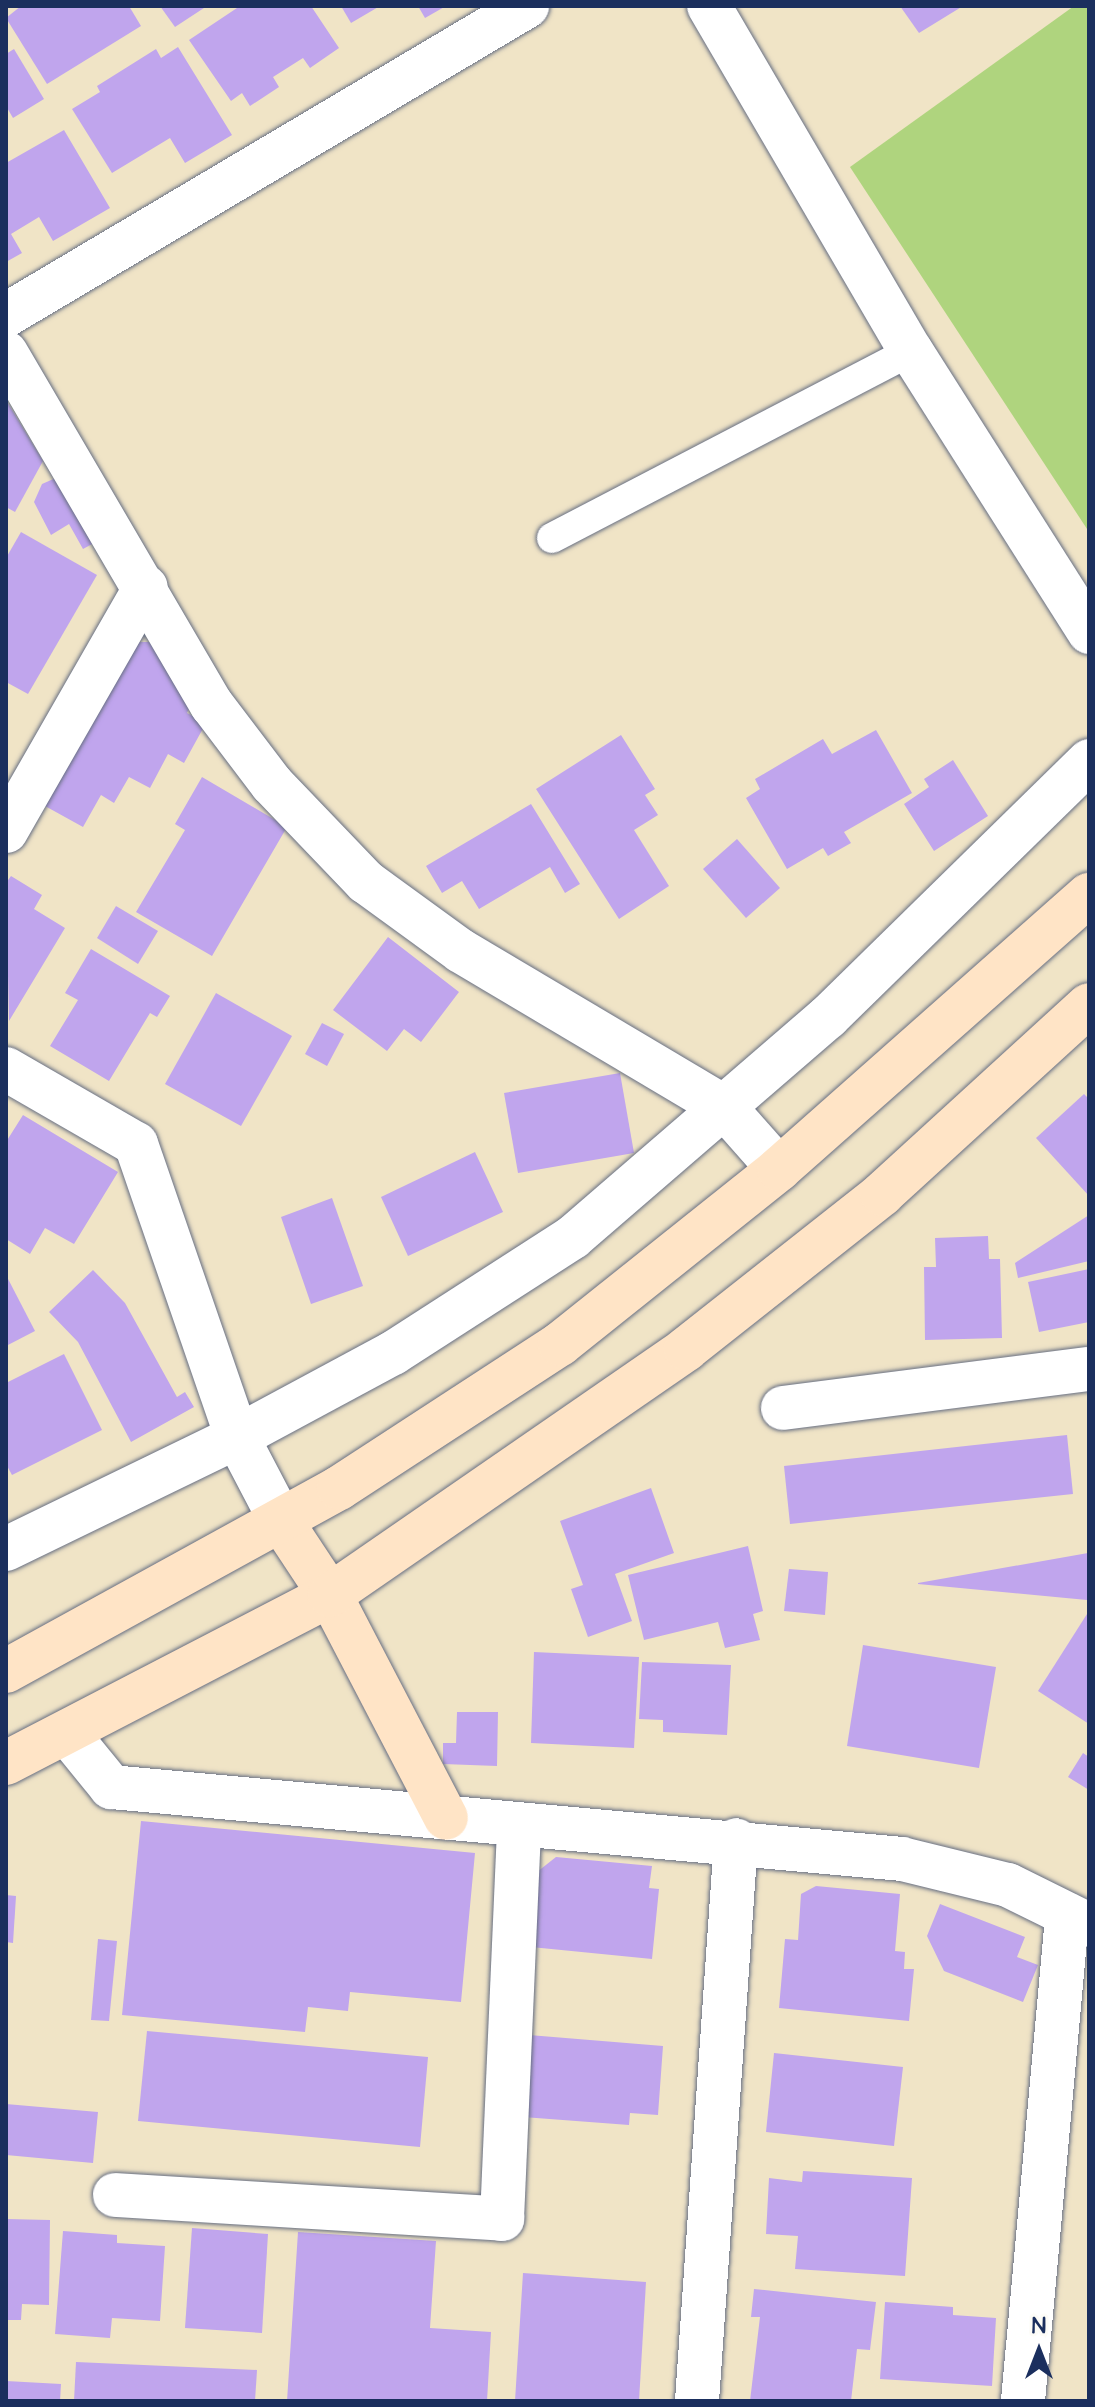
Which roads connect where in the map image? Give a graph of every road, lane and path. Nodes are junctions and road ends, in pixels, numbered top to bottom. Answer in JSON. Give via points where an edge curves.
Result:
{"nodes":[{"id":1,"x":527,"y":6,"type":"edge"},
{"id":2,"x":709,"y":6,"type":"edge"},
{"id":3,"x":6,"y":315,"type":"edge"},
{"id":4,"x":911,"y":351,"type":"junction"},
{"id":5,"x":6,"y":353,"type":"edge"},
{"id":6,"x":552,"y":538,"type":"dead end"},
{"id":7,"x":146,"y":587,"type":"junction"},
{"id":8,"x":1089,"y":632,"type":"edge"},
{"id":9,"x":1089,"y":761,"type":"edge"},
{"id":10,"x":6,"y":831,"type":"edge"},
{"id":11,"x":1089,"y":895,"type":"edge"},
{"id":12,"x":1089,"y":1005,"type":"edge"},
{"id":13,"x":6,"y":1069,"type":"edge"},
{"id":14,"x":725,"y":1108,"type":"junction"},
{"id":15,"x":779,"y":1169,"type":"junction"},
{"id":16,"x":1089,"y":1369,"type":"edge"},
{"id":17,"x":783,"y":1408,"type":"dead end"},
{"id":18,"x":237,"y":1437,"type":"junction"},
{"id":19,"x":281,"y":1521,"type":"junction"},
{"id":20,"x":6,"y":1549,"type":"edge"},
{"id":21,"x":330,"y":1595,"type":"junction"},
{"id":22,"x":6,"y":1671,"type":"edge"},
{"id":23,"x":67,"y":1733,"type":"junction"},
{"id":24,"x":6,"y":1763,"type":"edge"},
{"id":25,"x":446,"y":1818,"type":"junction"},
{"id":26,"x":519,"y":1828,"type":"junction"},
{"id":27,"x":736,"y":1840,"type":"junction"},
{"id":28,"x":1078,"y":1920,"type":"edge"},
{"id":29,"x":115,"y":2195,"type":"dead end"},
{"id":30,"x":697,"y":2401,"type":"edge"},
{"id":31,"x":1023,"y":2401,"type":"edge"}],
"edges":[{"from":1,"to":3,"type":"street"},
{"from":2,"to":4,"type":"street"},
{"from":4,"to":6,"type":"lane"},
{"from":4,"to":8,"type":"street"},
{"from":5,"to":7,"type":"street"},
{"from":7,"to":10,"type":"street"},
{"from":7,"to":14,"type":"street","via":[[212,705],[272,784],[366,882],[461,951]]},
{"from":9,"to":14,"type":"street","via":[[828,1017]]},
{"from":11,"to":15,"type":"street"},
{"from":12,"to":21,"type":"street","via":[[882,1194],[686,1349]]},
{"from":13,"to":18,"type":"street","via":[[136,1144]]},
{"from":14,"to":15,"type":"street"},
{"from":14,"to":18,"type":"street","via":[[573,1237],[393,1353]]},
{"from":15,"to":19,"type":"street","via":[[560,1344]]},
{"from":16,"to":17,"type":"street"},
{"from":18,"to":19,"type":"street"},
{"from":18,"to":20,"type":"street"},
{"from":19,"to":21,"type":"street"},
{"from":19,"to":22,"type":"street"},
{"from":21,"to":23,"type":"street"},
{"from":21,"to":25,"type":"street"},
{"from":23,"to":24,"type":"street"},
{"from":23,"to":25,"type":"street","via":[[111,1787]]},
{"from":25,"to":26,"type":"street"},
{"from":26,"to":27,"type":"street"},
{"from":26,"to":29,"type":"street","via":[[502,2219]]},
{"from":27,"to":28,"type":"street","via":[[902,1859],[1008,1885]]},
{"from":27,"to":30,"type":"street"},
{"from":28,"to":31,"type":"street"}]}
